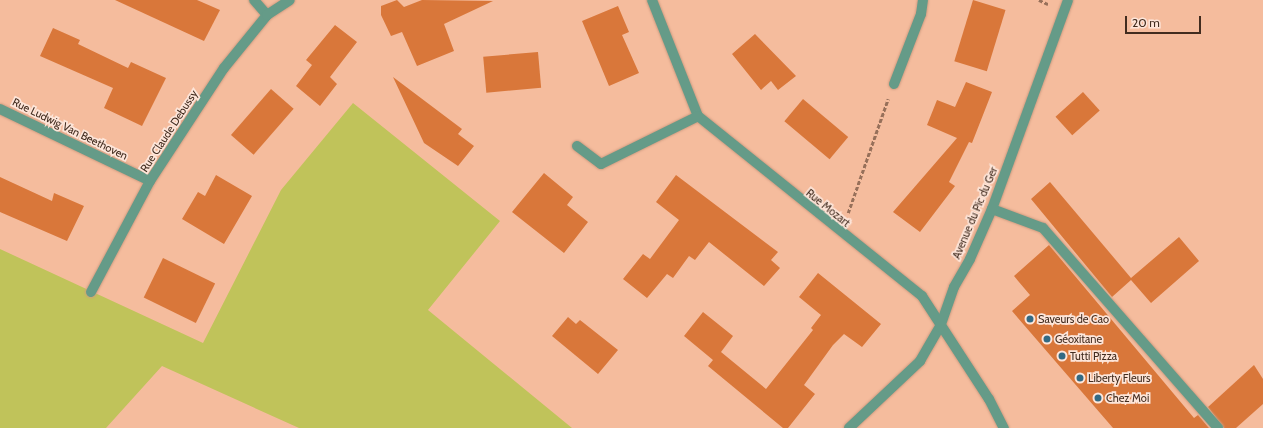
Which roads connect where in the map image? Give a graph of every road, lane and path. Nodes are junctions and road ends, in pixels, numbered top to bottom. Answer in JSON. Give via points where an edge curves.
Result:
{"nodes":[{"id":1,"x":254,"y":0,"type":"edge"},
{"id":2,"x":290,"y":0,"type":"edge"},
{"id":3,"x":652,"y":0,"type":"edge"},
{"id":4,"x":923,"y":0,"type":"edge"},
{"id":5,"x":1068,"y":0,"type":"edge"},
{"id":6,"x":268,"y":15,"type":"junction"},
{"id":7,"x":894,"y":84,"type":"joint"},
{"id":8,"x":0,"y":109,"type":"edge"},
{"id":9,"x":698,"y":116,"type":"junction"},
{"id":10,"x":577,"y":146,"type":"dead end"},
{"id":11,"x":150,"y":181,"type":"junction"},
{"id":12,"x":992,"y":209,"type":"junction"},
{"id":13,"x":841,"y":234,"type":"junction"},
{"id":14,"x":91,"y":292,"type":"dead end"},
{"id":15,"x":940,"y":328,"type":"junction"},
{"id":16,"x":849,"y":428,"type":"edge"},
{"id":17,"x":1004,"y":428,"type":"edge"},
{"id":18,"x":1218,"y":428,"type":"edge"}],
"edges":[{"from":1,"to":6,"type":"street"},
{"from":2,"to":6,"type":"street","name":"Rue Claude Debussy"},
{"from":3,"to":9,"type":"street","name":"Rue Mozart"},
{"from":4,"to":7,"type":"street","via":[[921,14]]},
{"from":5,"to":12,"type":"street","name":"Avenue du Pic du Ger"},
{"from":6,"to":11,"type":"street","name":"Rue Claude Debussy","via":[[224,68]]},
{"from":7,"to":13,"type":"path"},
{"from":8,"to":11,"type":"street","name":"Rue Ludwig Van Beethoven"},
{"from":9,"to":10,"type":"street","via":[[601,164]]},
{"from":9,"to":13,"type":"street","name":"Rue Mozart"},
{"from":11,"to":14,"type":"street","name":"Rue Claude Debussy"},
{"from":12,"to":15,"type":"street","name":"Avenue du Pic du Ger","via":[[970,259],[954,287]]},
{"from":12,"to":18,"type":"street","via":[[1043,228]]},
{"from":13,"to":15,"type":"street","name":"Rue Mozart","via":[[894,272],[922,296]]},
{"from":15,"to":16,"type":"street","name":"Avenue du Pic du Ger","via":[[920,361]]},
{"from":15,"to":17,"type":"street","name":"Rue Mozart","via":[[989,399]]}]}
